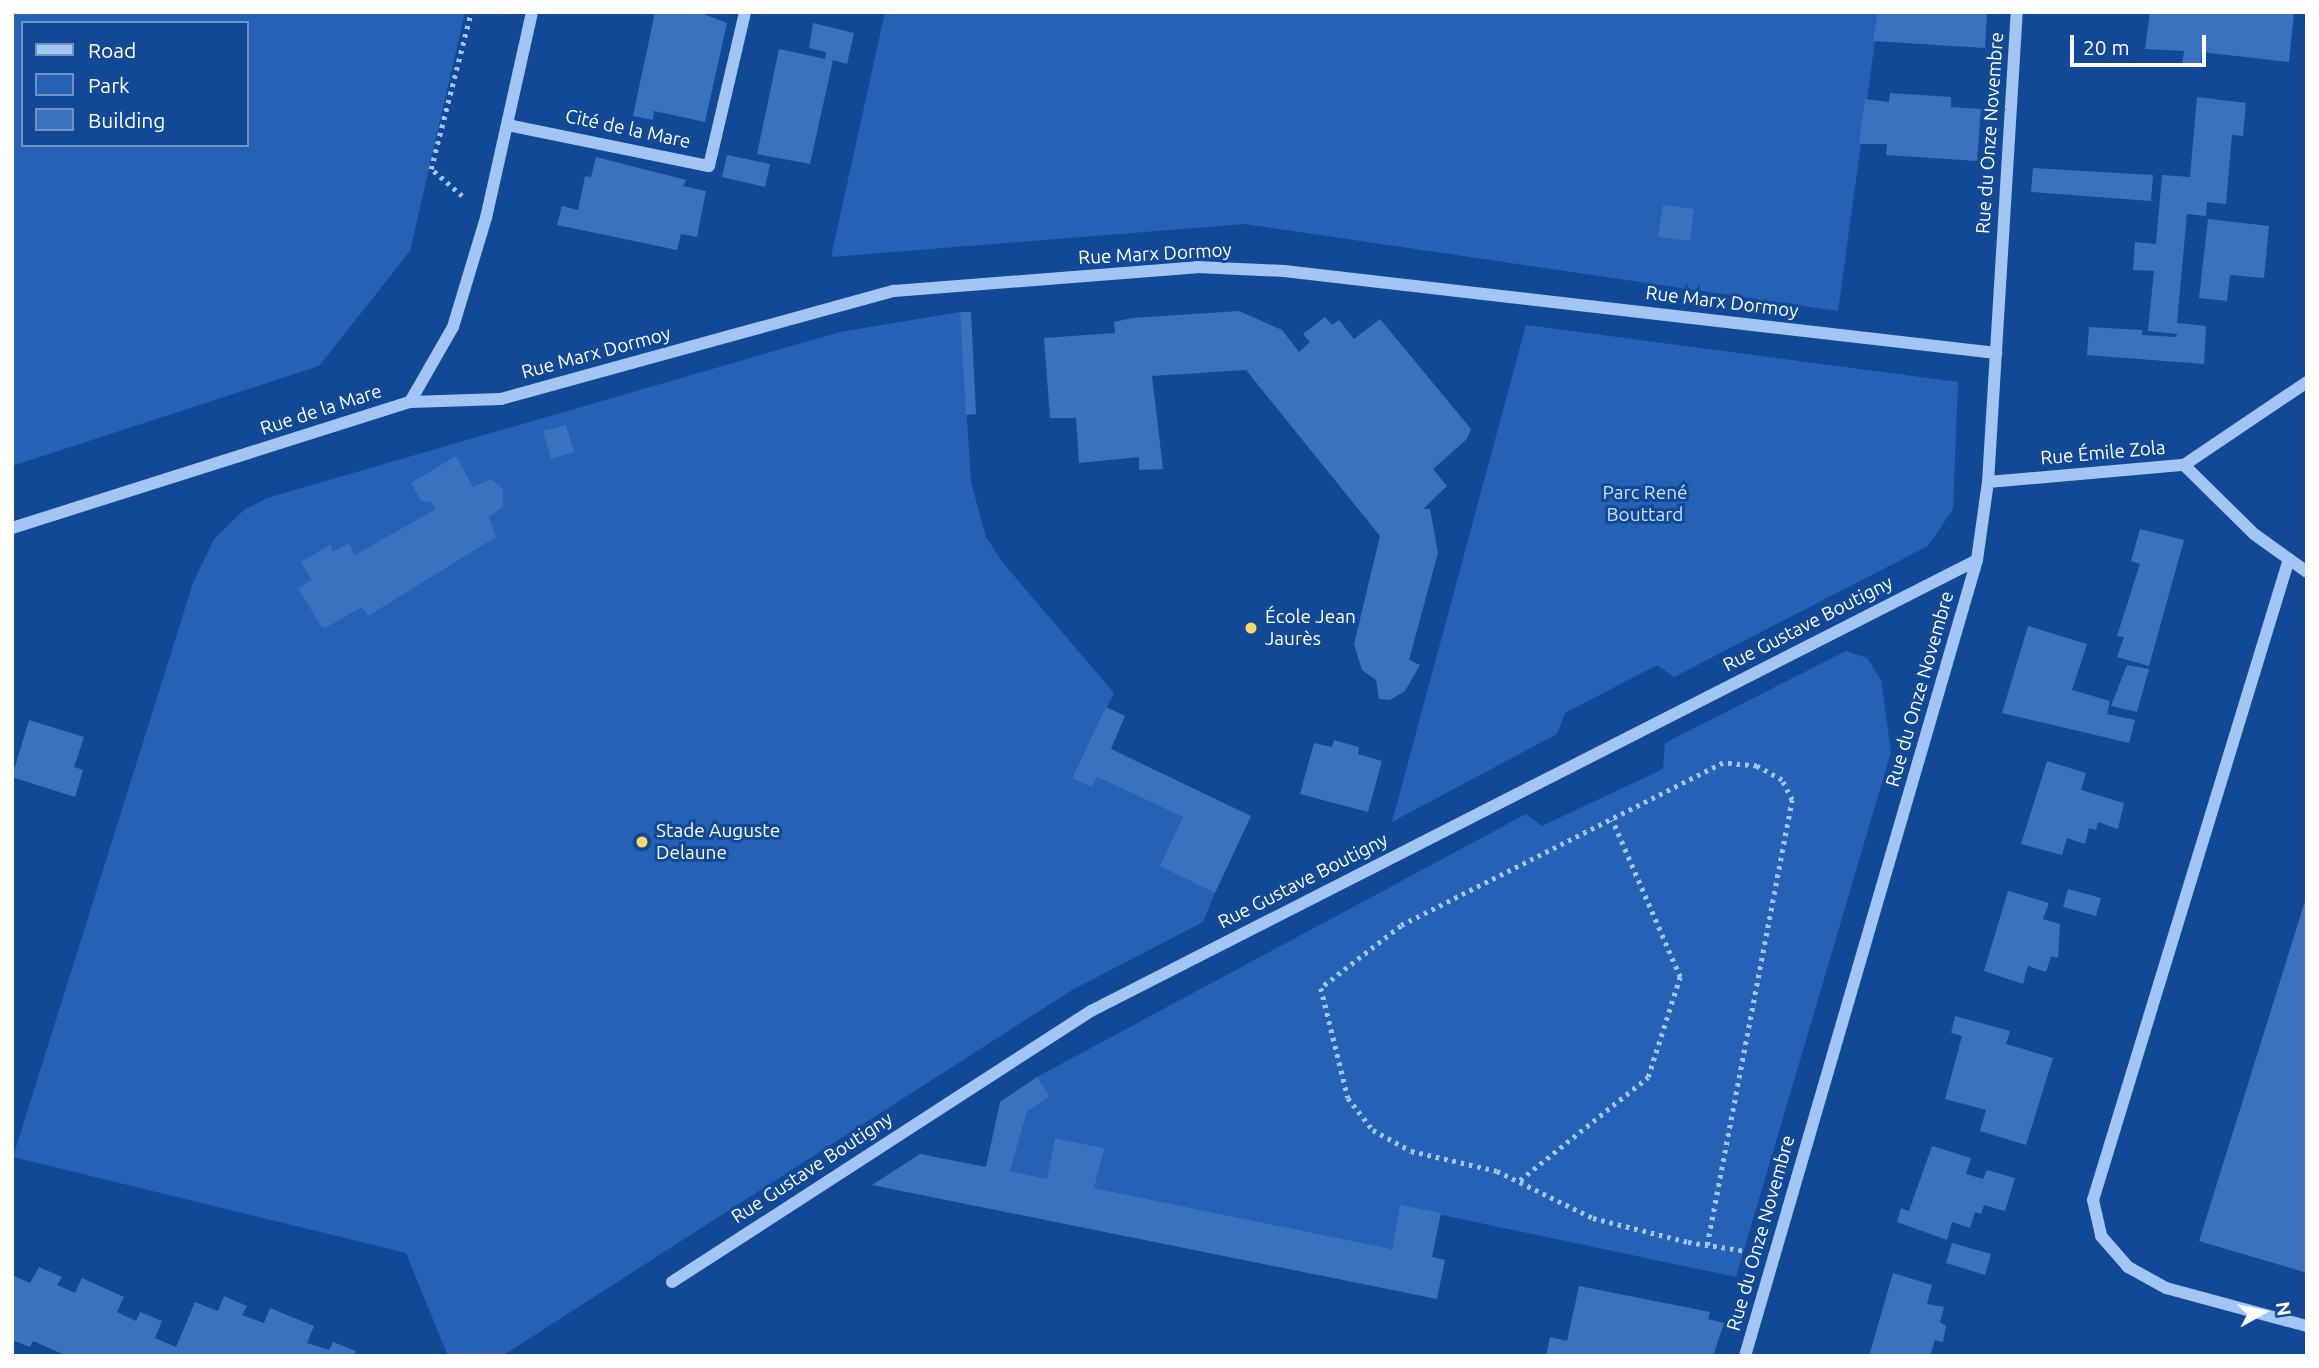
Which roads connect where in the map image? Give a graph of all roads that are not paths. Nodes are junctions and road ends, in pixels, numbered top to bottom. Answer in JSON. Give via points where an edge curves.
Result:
{"nodes":[{"id":1,"x":532,"y":12,"type":"edge"},
{"id":2,"x":745,"y":12,"type":"edge"},
{"id":3,"x":2017,"y":12,"type":"edge"},
{"id":4,"x":507,"y":125,"type":"junction"},
{"id":5,"x":1996,"y":353,"type":"junction"},
{"id":6,"x":2307,"y":382,"type":"edge"},
{"id":7,"x":410,"y":402,"type":"junction"},
{"id":8,"x":2184,"y":465,"type":"junction"},
{"id":9,"x":1988,"y":482,"type":"junction"},
{"id":10,"x":12,"y":528,"type":"edge"},
{"id":11,"x":2289,"y":559,"type":"junction"},
{"id":12,"x":1977,"y":560,"type":"junction"},
{"id":13,"x":2307,"y":572,"type":"edge"},
{"id":14,"x":672,"y":1282,"type":"dead end"},
{"id":15,"x":2307,"y":1326,"type":"edge"},
{"id":16,"x":1745,"y":1356,"type":"edge"}],
"edges":[{"from":1,"to":4,"type":"street","name":"Rue de la Mare"},
{"from":2,"to":4,"type":"street","name":"Cité de la Mare","via":[[709,166]]},
{"from":3,"to":5,"type":"street","name":"Rue du Onze Novembre"},
{"from":4,"to":7,"type":"street","name":"Rue de la Mare","via":[[486,218],[453,327]]},
{"from":5,"to":7,"type":"street","name":"Rue Marx Dormoy","via":[[1284,271],[1198,267],[894,291],[501,399]]},
{"from":5,"to":9,"type":"street","name":"Rue du Onze Novembre"},
{"from":6,"to":8,"type":"street"},
{"from":7,"to":10,"type":"street","name":"Rue de la Mare"},
{"from":8,"to":9,"type":"street","name":"Rue Émile Zola"},
{"from":8,"to":11,"type":"street","name":"Rue Émile Zola","via":[[2254,534]]},
{"from":9,"to":12,"type":"street","name":"Rue du Onze Novembre"},
{"from":11,"to":13,"type":"street","name":"Rue Émile Zola"},
{"from":11,"to":15,"type":"street","via":[[2093,1200],[2101,1236],[2128,1267],[2166,1287]]},
{"from":12,"to":14,"type":"street","name":"Rue Gustave Boutigny","via":[[1091,1010]]},
{"from":12,"to":16,"type":"street","name":"Rue du Onze Novembre"}]}
